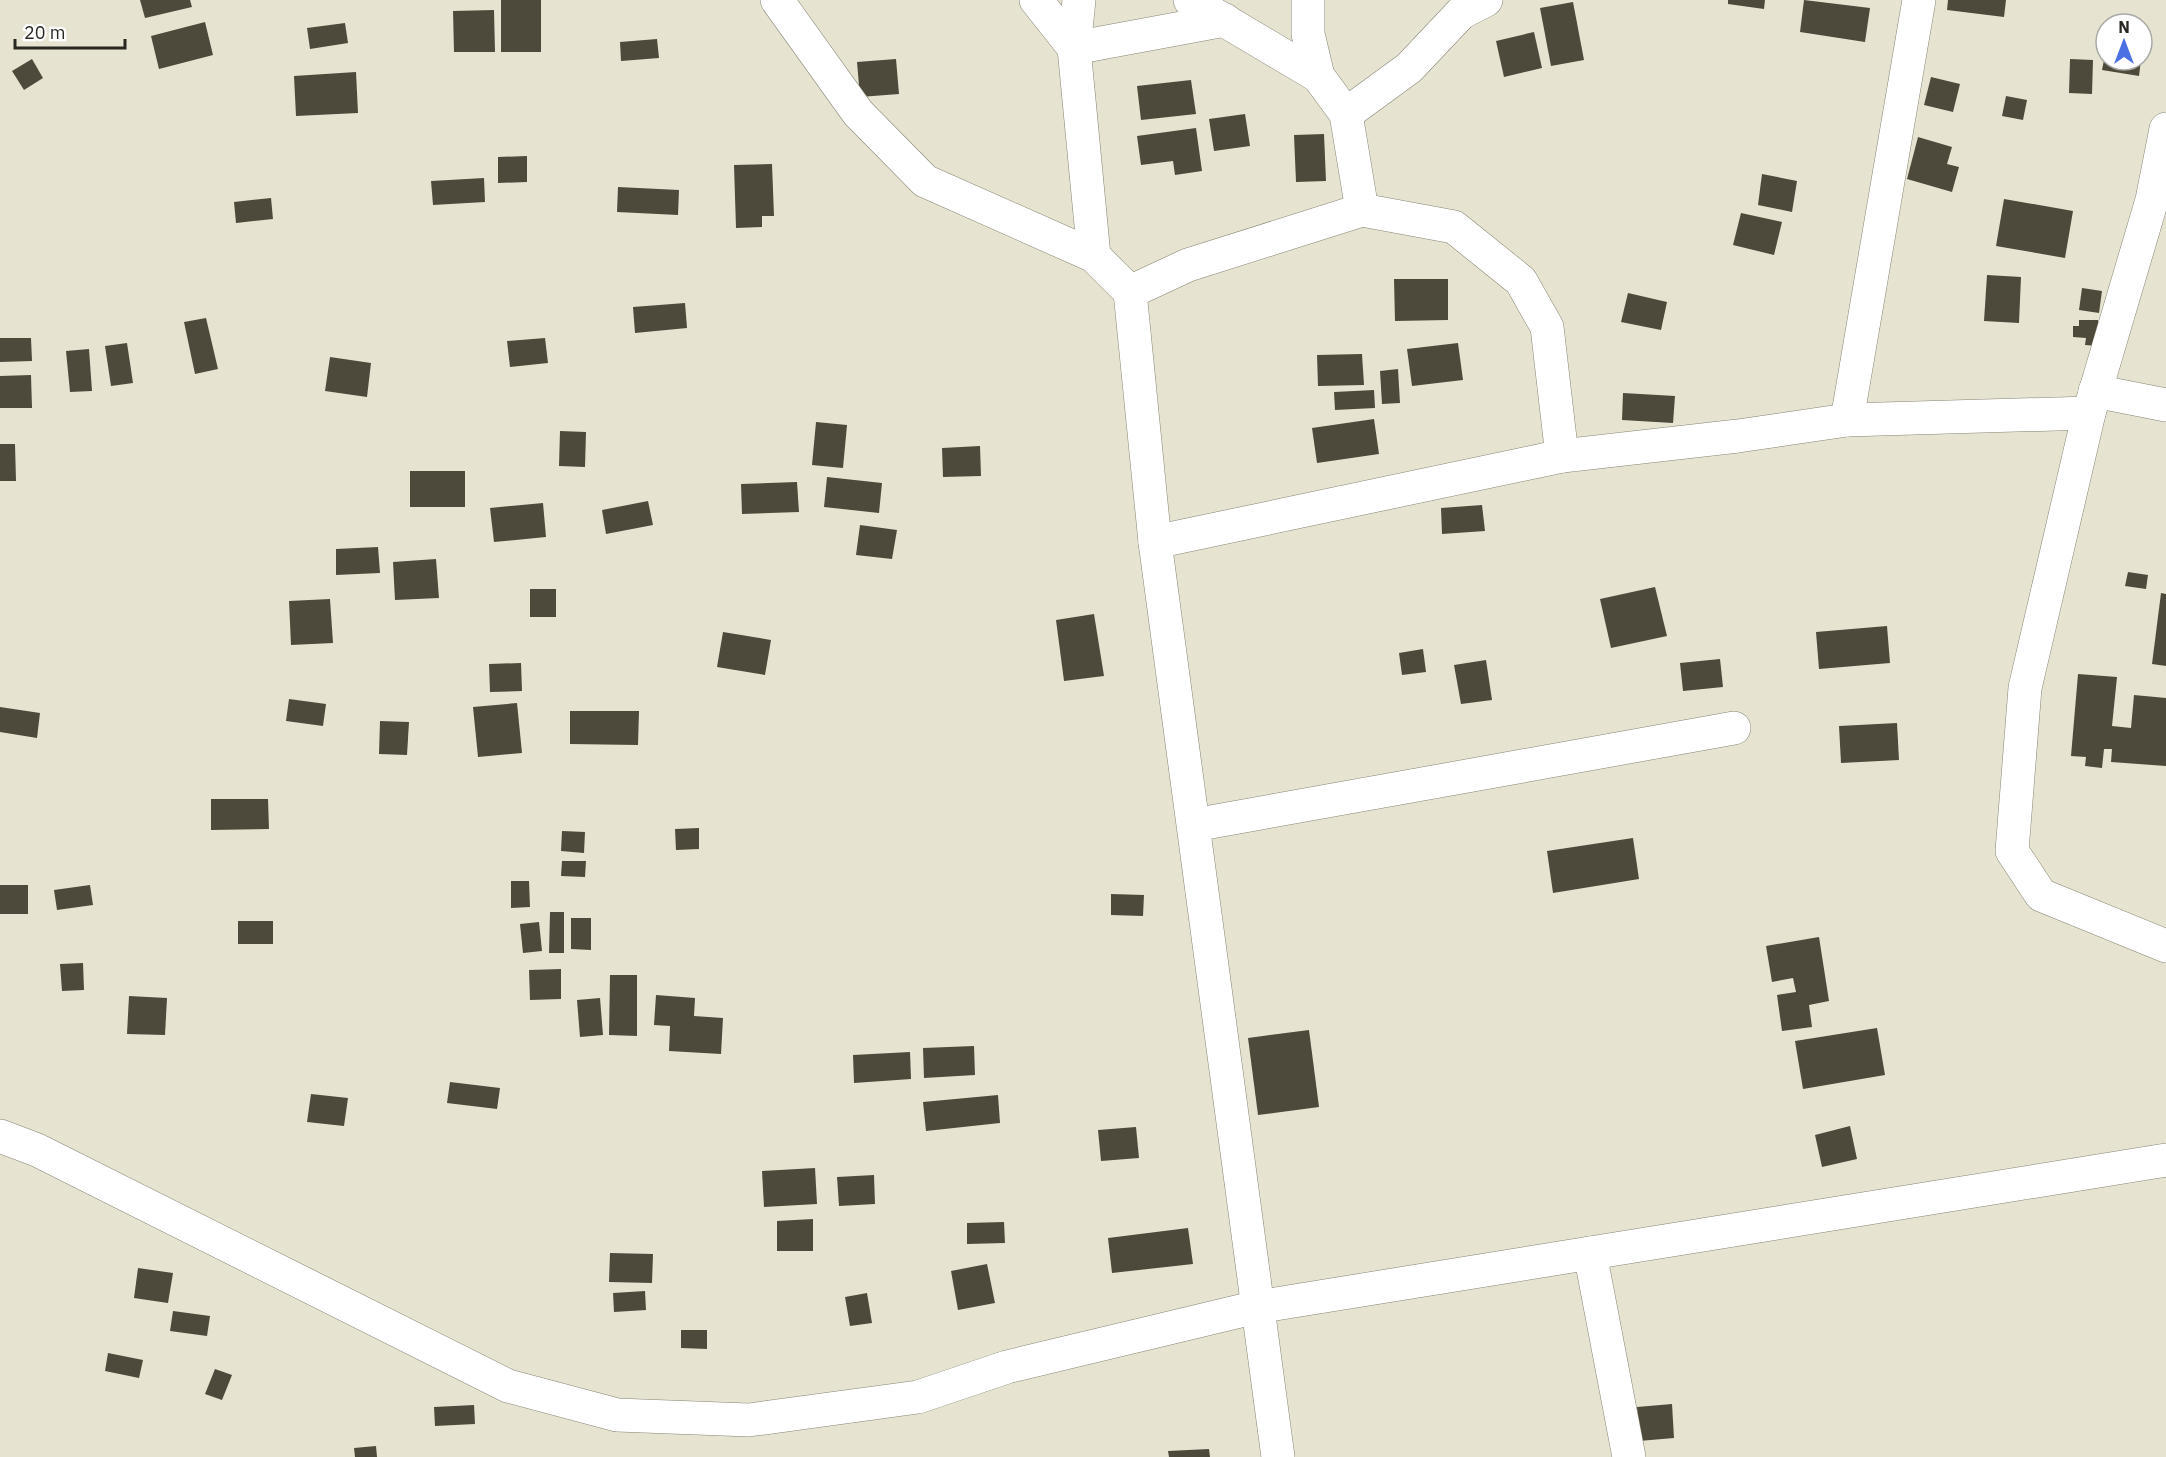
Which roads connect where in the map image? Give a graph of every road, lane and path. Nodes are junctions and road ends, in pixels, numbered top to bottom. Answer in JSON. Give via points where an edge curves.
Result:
{"nodes":[{"id":1,"x":777,"y":0,"type":"edge"},
{"id":2,"x":1036,"y":0,"type":"edge"},
{"id":3,"x":1079,"y":0,"type":"edge"},
{"id":4,"x":1190,"y":0,"type":"edge"},
{"id":5,"x":1308,"y":0,"type":"edge"},
{"id":6,"x":1486,"y":0,"type":"edge"},
{"id":7,"x":1919,"y":0,"type":"edge"},
{"id":8,"x":1225,"y":20,"type":"junction"},
{"id":9,"x":1074,"y":48,"type":"junction"},
{"id":10,"x":1318,"y":75,"type":"junction"},
{"id":11,"x":1346,"y":114,"type":"junction"},
{"id":12,"x":2166,"y":129,"type":"edge"},
{"id":13,"x":1362,"y":210,"type":"junction"},
{"id":14,"x":1094,"y":256,"type":"junction"},
{"id":15,"x":1130,"y":292,"type":"junction"},
{"id":16,"x":2092,"y":402,"type":"junction"},
{"id":17,"x":2166,"y":405,"type":"edge"},
{"id":18,"x":1847,"y":420,"type":"junction"},
{"id":19,"x":1562,"y":456,"type":"junction"},
{"id":20,"x":1155,"y":542,"type":"junction"},
{"id":21,"x":1734,"y":728,"type":"dead end"},
{"id":22,"x":1194,"y":825,"type":"junction"},
{"id":23,"x":2166,"y":946,"type":"edge"},
{"id":24,"x":0,"y":1136,"type":"edge"},
{"id":25,"x":2166,"y":1160,"type":"edge"},
{"id":26,"x":1590,"y":1253,"type":"junction"},
{"id":27,"x":1257,"y":1307,"type":"junction"},
{"id":28,"x":1278,"y":1457,"type":"edge"},
{"id":29,"x":1629,"y":1457,"type":"edge"}],
"edges":[{"from":1,"to":14,"type":"street","via":[[858,112],[925,181]]},
{"from":2,"to":9,"type":"street"},
{"from":3,"to":9,"type":"street"},
{"from":4,"to":8,"type":"street"},
{"from":5,"to":10,"type":"street","via":[[1308,34]]},
{"from":6,"to":11,"type":"street","via":[[1461,13],[1409,68]]},
{"from":7,"to":18,"type":"street"},
{"from":8,"to":9,"type":"street"},
{"from":8,"to":10,"type":"street"},
{"from":9,"to":14,"type":"street"},
{"from":10,"to":11,"type":"street"},
{"from":11,"to":13,"type":"street"},
{"from":12,"to":16,"type":"street","via":[[2152,200]]},
{"from":13,"to":15,"type":"street","via":[[1188,265]]},
{"from":13,"to":19,"type":"street","via":[[1454,227],[1521,281],[1548,327]]},
{"from":14,"to":15,"type":"street"},
{"from":15,"to":20,"type":"street"},
{"from":16,"to":17,"type":"street"},
{"from":16,"to":18,"type":"street"},
{"from":16,"to":23,"type":"street","via":[[2025,688],[2012,851],[2041,894]]},
{"from":18,"to":19,"type":"street"},
{"from":19,"to":20,"type":"street"},
{"from":20,"to":22,"type":"street"},
{"from":21,"to":22,"type":"street"},
{"from":22,"to":27,"type":"street"},
{"from":24,"to":27,"type":"street","via":[[37,1150],[508,1386],[617,1415],[749,1420],[918,1397],[1007,1367]]},
{"from":25,"to":26,"type":"street"},
{"from":26,"to":27,"type":"street"},
{"from":26,"to":29,"type":"street"},
{"from":27,"to":28,"type":"street"}]}
